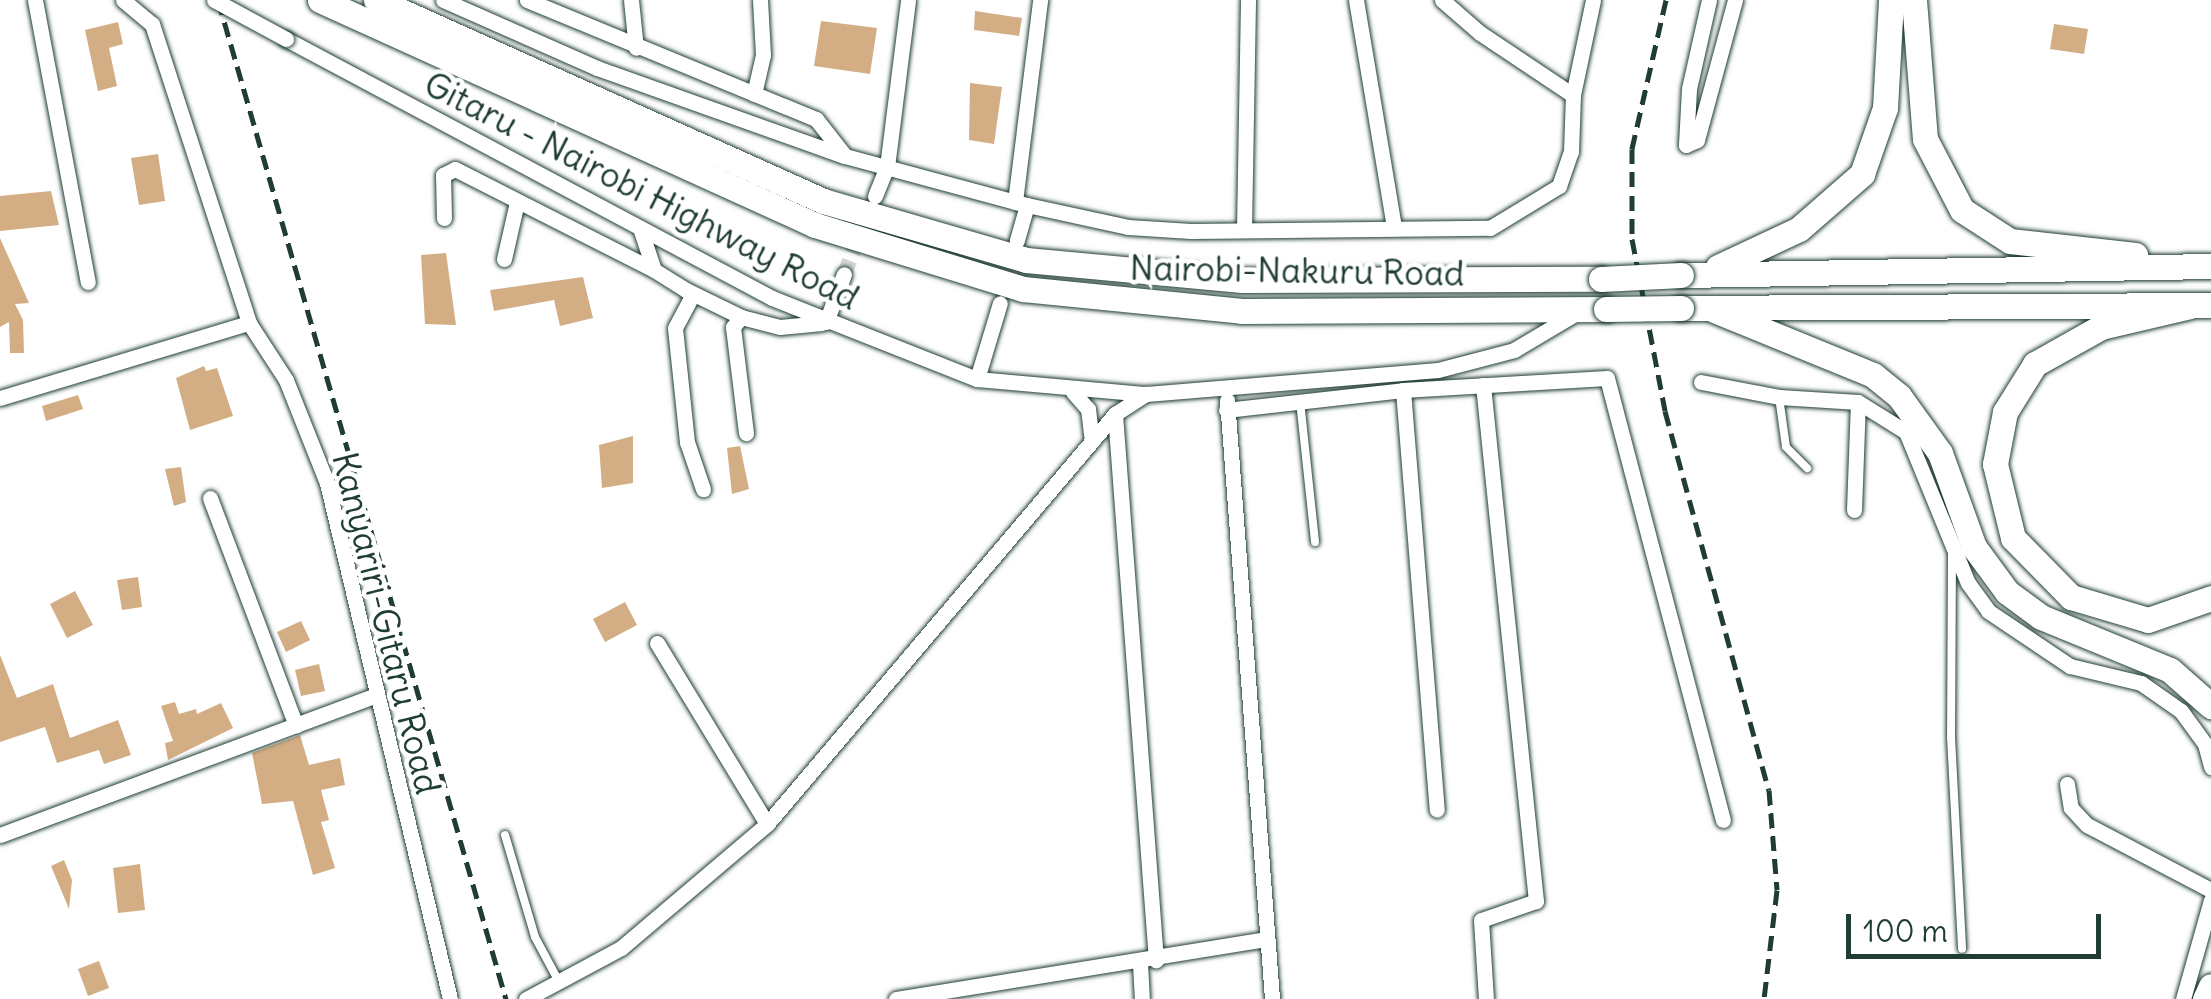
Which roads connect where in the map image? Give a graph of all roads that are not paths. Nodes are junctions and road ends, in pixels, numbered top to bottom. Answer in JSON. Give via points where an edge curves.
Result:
{"nodes":[{"id":1,"x":35,"y":0,"type":"edge"},
{"id":2,"x":124,"y":0,"type":"edge"},
{"id":3,"x":214,"y":0,"type":"edge"},
{"id":4,"x":320,"y":0,"type":"edge"},
{"id":5,"x":376,"y":0,"type":"edge"},
{"id":6,"x":443,"y":0,"type":"edge"},
{"id":7,"x":527,"y":0,"type":"edge"},
{"id":8,"x":630,"y":0,"type":"edge"},
{"id":9,"x":760,"y":0,"type":"edge"},
{"id":10,"x":908,"y":0,"type":"edge"},
{"id":11,"x":1040,"y":0,"type":"edge"},
{"id":12,"x":1248,"y":0,"type":"edge"},
{"id":13,"x":1356,"y":0,"type":"edge"},
{"id":14,"x":1442,"y":0,"type":"edge"},
{"id":15,"x":1593,"y":0,"type":"edge"},
{"id":16,"x":1709,"y":0,"type":"edge"},
{"id":17,"x":1735,"y":0,"type":"edge"},
{"id":18,"x":1891,"y":0,"type":"edge"},
{"id":19,"x":1914,"y":0,"type":"edge"},
{"id":20,"x":636,"y":48,"type":"junction"},
{"id":21,"x":754,"y":94,"type":"junction"},
{"id":22,"x":1573,"y":95,"type":"junction"},
{"id":23,"x":845,"y":156,"type":"junction"},
{"id":24,"x":888,"y":167,"type":"junction"},
{"id":25,"x":875,"y":196,"type":"dead end"},
{"id":26,"x":518,"y":202,"type":"junction"},
{"id":27,"x":1021,"y":203,"type":"junction"},
{"id":28,"x":444,"y":218,"type":"dead end"},
{"id":29,"x":640,"y":228,"type":"junction"},
{"id":30,"x":1394,"y":228,"type":"junction"},
{"id":31,"x":1244,"y":230,"type":"junction"},
{"id":32,"x":1017,"y":240,"type":"dead end"},
{"id":33,"x":504,"y":259,"type":"dead end"},
{"id":34,"x":2205,"y":266,"type":"edge"},
{"id":35,"x":654,"y":270,"type":"junction"},
{"id":36,"x":1709,"y":272,"type":"junction"},
{"id":37,"x":844,"y":274,"type":"tunnel mouth"},
{"id":38,"x":88,"y":282,"type":"dead end"},
{"id":39,"x":692,"y":294,"type":"junction"},
{"id":40,"x":1000,"y":303,"type":"dead end"},
{"id":41,"x":2201,"y":306,"type":"edge"},
{"id":42,"x":1594,"y":310,"type":"junction"},
{"id":43,"x":1714,"y":310,"type":"junction"},
{"id":44,"x":741,"y":318,"type":"junction"},
{"id":45,"x":826,"y":322,"type":"junction"},
{"id":46,"x":249,"y":324,"type":"junction"},
{"id":47,"x":977,"y":379,"type":"junction"},
{"id":48,"x":1701,"y":382,"type":"dead end"},
{"id":49,"x":1483,"y":385,"type":"junction"},
{"id":50,"x":1228,"y":386,"type":"junction"},
{"id":51,"x":1403,"y":390,"type":"junction"},
{"id":52,"x":1072,"y":391,"type":"junction"},
{"id":53,"x":1146,"y":394,"type":"junction"},
{"id":54,"x":1779,"y":397,"type":"junction"},
{"id":55,"x":0,"y":398,"type":"edge"},
{"id":56,"x":1300,"y":402,"type":"junction"},
{"id":57,"x":1858,"y":402,"type":"junction"},
{"id":58,"x":1226,"y":410,"type":"junction"},
{"id":59,"x":1116,"y":414,"type":"junction"},
{"id":60,"x":746,"y":433,"type":"dead end"},
{"id":61,"x":1092,"y":440,"type":"junction"},
{"id":62,"x":1807,"y":468,"type":"dead end"},
{"id":63,"x":703,"y":489,"type":"dead end"},
{"id":64,"x":210,"y":498,"type":"dead end"},
{"id":65,"x":1854,"y":510,"type":"dead end"},
{"id":66,"x":1315,"y":542,"type":"dead end"},
{"id":67,"x":1952,"y":544,"type":"junction"},
{"id":68,"x":2211,"y":598,"type":"edge"},
{"id":69,"x":657,"y":643,"type":"dead end"},
{"id":70,"x":373,"y":696,"type":"junction"},
{"id":71,"x":2211,"y":706,"type":"edge"},
{"id":72,"x":296,"y":725,"type":"junction"},
{"id":73,"x":2211,"y":767,"type":"edge"},
{"id":74,"x":2066,"y":784,"type":"dead end"},
{"id":75,"x":1437,"y":810,"type":"dead end"},
{"id":76,"x":1723,"y":820,"type":"dead end"},
{"id":77,"x":767,"y":824,"type":"junction"},
{"id":78,"x":505,"y":834,"type":"dead end"},
{"id":79,"x":0,"y":835,"type":"edge"},
{"id":80,"x":2211,"y":890,"type":"edge"},
{"id":81,"x":2211,"y":900,"type":"edge"},
{"id":82,"x":1267,"y":940,"type":"junction"},
{"id":83,"x":1962,"y":949,"type":"dead end"},
{"id":84,"x":1148,"y":962,"type":"junction"},
{"id":85,"x":1010,"y":981,"type":"junction"},
{"id":86,"x":2211,"y":986,"type":"edge"},
{"id":87,"x":565,"y":992,"type":"edge"},
{"id":88,"x":904,"y":998,"type":"edge"},
{"id":89,"x":450,"y":999,"type":"edge"},
{"id":90,"x":526,"y":999,"type":"edge"},
{"id":91,"x":1009,"y":999,"type":"edge"},
{"id":92,"x":1142,"y":999,"type":"edge"},
{"id":93,"x":1272,"y":999,"type":"edge"},
{"id":94,"x":1486,"y":999,"type":"edge"},
{"id":95,"x":2183,"y":999,"type":"edge"},
{"id":96,"x":2205,"y":999,"type":"edge"}],
"edges":[{"from":1,"to":38,"type":"street"},
{"from":2,"to":46,"type":"street","name":"Kanyariri-Gitaru Road","via":[[152,24]]},
{"from":3,"to":29,"type":"street","name":"Gitaru - Nairobi Highway Road","bridge":true},
{"from":4,"to":42,"type":"main road","name":"Nairobi-Nakuru Road","via":[[815,225],[1023,289],[1242,311]]},
{"from":5,"to":36,"type":"main road","name":"Nairobi-Nakuru Road","bridge":true,"via":[[824,201],[1026,260],[1242,280],[1601,279]]},
{"from":6,"to":23,"type":"street","via":[[597,68]]},
{"from":7,"to":20,"type":"street"},
{"from":8,"to":20,"type":"street"},
{"from":9,"to":21,"type":"street","via":[[763,55]]},
{"from":10,"to":24,"type":"street"},
{"from":11,"to":27,"type":"street"},
{"from":12,"to":31,"type":"street"},
{"from":13,"to":30,"type":"street"},
{"from":14,"to":22,"type":"street"},
{"from":15,"to":22,"type":"street"},
{"from":16,"to":17,"type":"street","via":[[1682,137],[1690,146]]},
{"from":18,"to":36,"type":"main road","via":[[1886,108],[1862,174],[1798,229]]},
{"from":19,"to":34,"type":"main road","via":[[1925,139],[1948,192],[1978,224],[2010,240]]},
{"from":20,"to":21,"type":"street"},
{"from":21,"to":23,"type":"street","via":[[816,118]]},
{"from":22,"to":30,"type":"street","via":[[1571,152],[1558,186],[1490,228]]},
{"from":23,"to":24,"type":"street"},
{"from":24,"to":25,"type":"street"},
{"from":24,"to":27,"type":"street"},
{"from":26,"to":28,"type":"street","via":[[448,170]]},
{"from":26,"to":33,"type":"street"},
{"from":26,"to":35,"type":"street"},
{"from":27,"to":31,"type":"street","via":[[1128,227]]},
{"from":27,"to":32,"type":"street"},
{"from":29,"to":35,"type":"street"},
{"from":29,"to":45,"type":"street","name":"Gitaru - Nairobi Highway Road"},
{"from":30,"to":31,"type":"street"},
{"from":34,"to":36,"type":"main road","name":"Nairobi-Nakuru Road"},
{"from":35,"to":39,"type":"street"},
{"from":37,"to":45,"type":"street"},
{"from":39,"to":44,"type":"street"},
{"from":39,"to":63,"type":"street","via":[[675,328],[688,442]]},
{"from":40,"to":47,"type":"street"},
{"from":41,"to":43,"type":"main road","name":"Nairobi-Nakuru Road"},
{"from":41,"to":68,"type":"main road","via":[[2101,327],[2035,364],[2004,412],[1994,464],[2013,538],[2071,597],[2148,620]]},
{"from":42,"to":43,"type":"main road","name":"Nairobi-Nakuru Road","bridge":true},
{"from":42,"to":50,"type":"street","via":[[1514,350],[1438,370]]},
{"from":43,"to":71,"type":"main road","via":[[1873,376],[1899,396],[1940,453],[1974,547],[2007,592],[2041,617],[2170,670]]},
{"from":44,"to":45,"type":"street","via":[[780,327]]},
{"from":44,"to":60,"type":"street","via":[[733,327]]},
{"from":45,"to":47,"type":"street","name":"Gitaru - Nairobi Highway Road"},
{"from":46,"to":55,"type":"street"},
{"from":46,"to":70,"type":"street","name":"Kanyariri-Gitaru Road","via":[[286,380],[326,483]]},
{"from":47,"to":52,"type":"street","name":"Gitaru - Nairobi Highway Road"},
{"from":48,"to":54,"type":"street"},
{"from":49,"to":51,"type":"street"},
{"from":49,"to":76,"type":"street","via":[[1607,378]]},
{"from":49,"to":94,"type":"street","via":[[1536,902],[1481,920]]},
{"from":50,"to":53,"type":"street"},
{"from":50,"to":58,"type":"street"},
{"from":51,"to":56,"type":"street"},
{"from":51,"to":75,"type":"street"},
{"from":52,"to":53,"type":"street","name":"Gitaru - Nairobi Highway Road"},
{"from":52,"to":61,"type":"street","via":[[1088,408]]},
{"from":53,"to":59,"type":"street"},
{"from":54,"to":57,"type":"street"},
{"from":54,"to":62,"type":"lane","via":[[1786,447]]},
{"from":56,"to":58,"type":"street"},
{"from":56,"to":66,"type":"lane"},
{"from":57,"to":65,"type":"street"},
{"from":57,"to":67,"type":"street","via":[[1906,432]]},
{"from":58,"to":82,"type":"street"},
{"from":59,"to":61,"type":"street"},
{"from":59,"to":84,"type":"street"},
{"from":61,"to":77,"type":"street"},
{"from":64,"to":72,"type":"street"},
{"from":67,"to":73,"type":"street","via":[[1988,611],[2070,666],[2141,683],[2181,711],[2205,744]]},
{"from":67,"to":83,"type":"lane","via":[[1950,737]]},
{"from":69,"to":77,"type":"street"},
{"from":70,"to":72,"type":"street"},
{"from":70,"to":89,"type":"street","name":"Kanyariri-Gitaru Road"},
{"from":72,"to":79,"type":"street"},
{"from":74,"to":80,"type":"street","via":[[2071,808],[2087,825]]},
{"from":77,"to":87,"type":"street"},
{"from":78,"to":87,"type":"lane","via":[[535,937]]},
{"from":81,"to":95,"type":"street"},
{"from":82,"to":84,"type":"street"},
{"from":82,"to":93,"type":"street"},
{"from":84,"to":85,"type":"street"},
{"from":84,"to":92,"type":"street"},
{"from":85,"to":88,"type":"street"},
{"from":85,"to":91,"type":"street"},
{"from":86,"to":96,"type":"main road"},
{"from":87,"to":90,"type":"street"}]}
